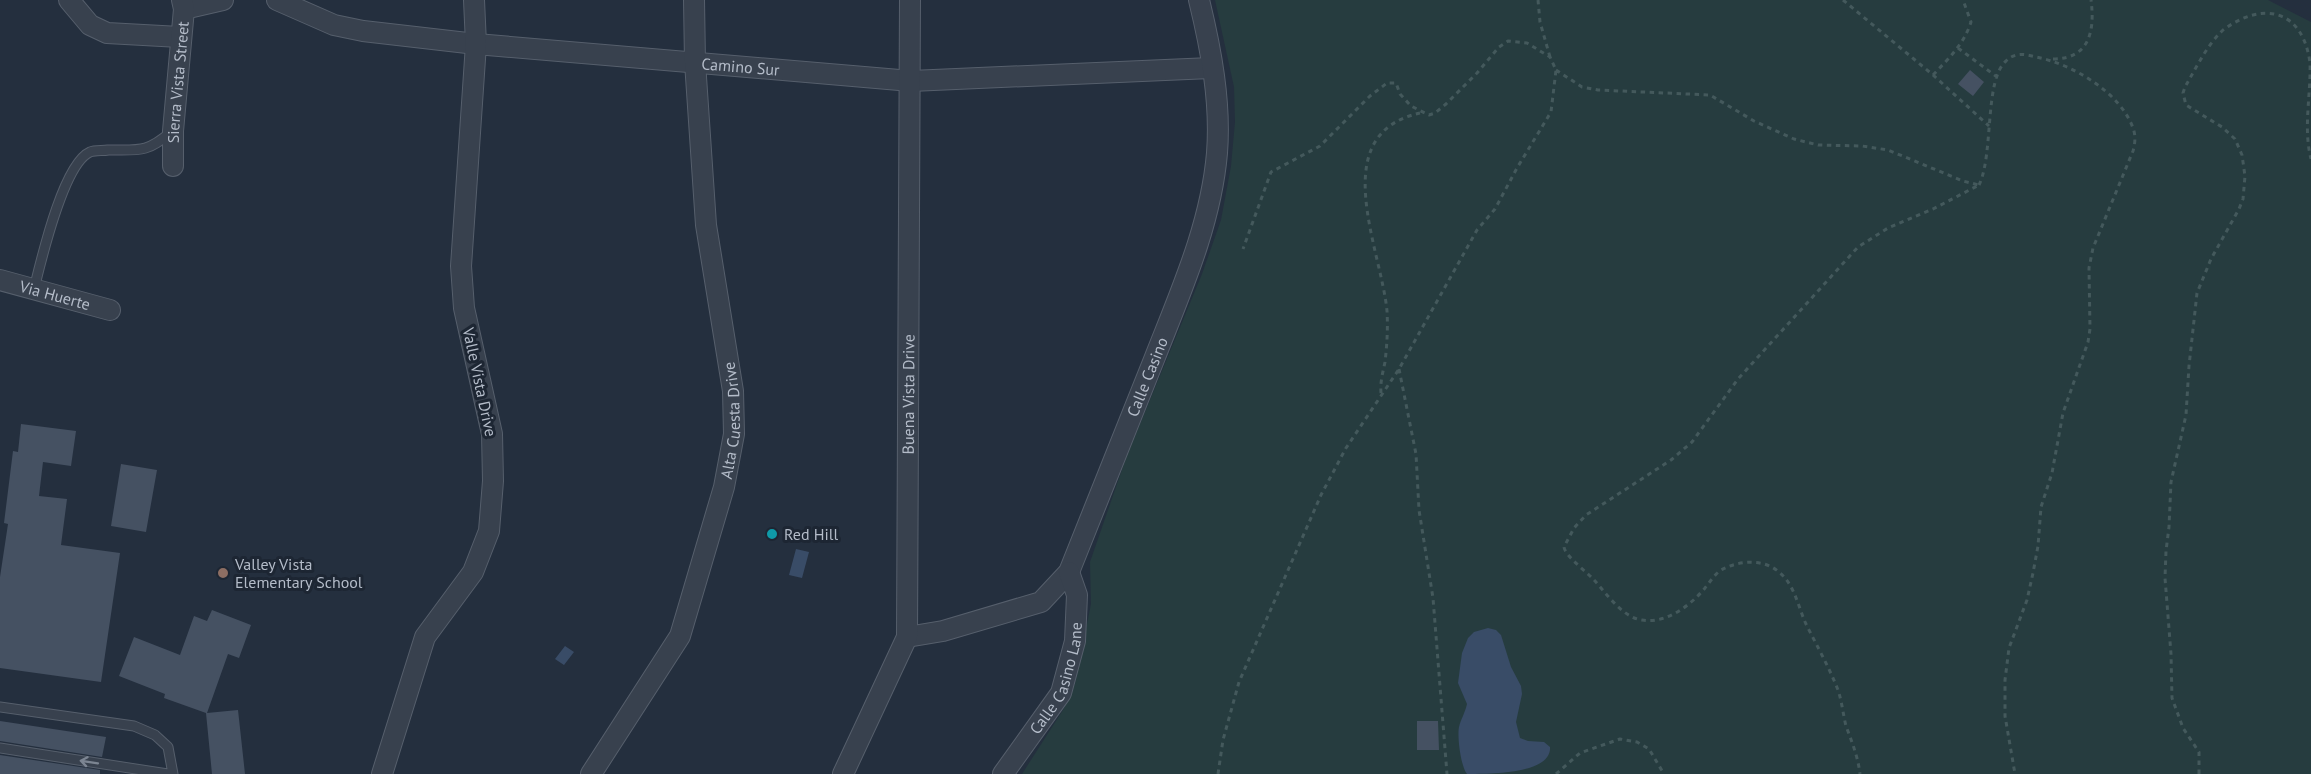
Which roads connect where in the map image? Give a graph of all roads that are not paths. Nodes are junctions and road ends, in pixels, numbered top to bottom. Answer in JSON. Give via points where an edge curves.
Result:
{"nodes":[{"id":1,"x":69,"y":0,"type":"edge"},
{"id":2,"x":223,"y":0,"type":"edge"},
{"id":3,"x":277,"y":0,"type":"edge"},
{"id":4,"x":474,"y":0,"type":"edge"},
{"id":5,"x":694,"y":0,"type":"edge"},
{"id":6,"x":910,"y":0,"type":"edge"},
{"id":7,"x":1199,"y":0,"type":"edge"},
{"id":8,"x":183,"y":5,"type":"edge"},
{"id":9,"x":180,"y":37,"type":"junction"},
{"id":10,"x":476,"y":44,"type":"junction"},
{"id":11,"x":695,"y":62,"type":"junction"},
{"id":12,"x":1211,"y":68,"type":"junction"},
{"id":13,"x":911,"y":81,"type":"junction"},
{"id":14,"x":173,"y":131,"type":"junction"},
{"id":15,"x":173,"y":166,"type":"dead end"},
{"id":16,"x":0,"y":280,"type":"edge"},
{"id":17,"x":34,"y":289,"type":"junction"},
{"id":18,"x":110,"y":310,"type":"dead end"},
{"id":19,"x":1069,"y":572,"type":"junction"},
{"id":20,"x":907,"y":637,"type":"junction"},
{"id":21,"x":0,"y":707,"type":"edge"},
{"id":22,"x":0,"y":748,"type":"edge"},
{"id":23,"x":168,"y":774,"type":"edge"},
{"id":24,"x":173,"y":774,"type":"edge"},
{"id":25,"x":382,"y":774,"type":"edge"},
{"id":26,"x":591,"y":774,"type":"edge"},
{"id":27,"x":843,"y":774,"type":"edge"},
{"id":28,"x":1003,"y":774,"type":"edge"}],
"edges":[{"from":1,"to":9,"type":"street","via":[[90,25],[107,33]]},
{"from":2,"to":8,"type":"street"},
{"from":3,"to":10,"type":"street","name":"Camino Sur","via":[[334,25]]},
{"from":4,"to":10,"type":"street","name":"Valle Vista Drive"},
{"from":5,"to":11,"type":"street","name":"Alta Cuesta Drive"},
{"from":6,"to":13,"type":"street","name":"Buena Vista Drive"},
{"from":7,"to":12,"type":"street","name":"Calle Casino"},
{"from":8,"to":9,"type":"street","name":"Sierra Vista Street"},
{"from":9,"to":14,"type":"street","name":"Sierra Vista Street"},
{"from":10,"to":11,"type":"street","name":"Camino Sur"},
{"from":10,"to":25,"type":"street","name":"Valle Vista Drive","via":[[461,266],[464,308],[492,434],[489,531],[473,572],[424,637]]},
{"from":11,"to":13,"type":"street","name":"Camino Sur"},
{"from":11,"to":26,"type":"street","name":"Alta Cuesta Drive","via":[[706,225],[733,391],[734,434],[724,487],[680,636]]},
{"from":12,"to":13,"type":"street","name":"Camino Sur"},
{"from":12,"to":19,"type":"street","name":"Calle Casino","via":[[1218,106],[1217,154],[1202,232]]},
{"from":13,"to":20,"type":"street","name":"Buena Vista Drive"},
{"from":14,"to":15,"type":"street","name":"Sierra Vista Street"},
{"from":14,"to":17,"type":"lane","via":[[155,146],[136,151],[90,151],[76,163],[48,230]]},
{"from":16,"to":17,"type":"street","name":"Via Huerte"},
{"from":17,"to":18,"type":"street","name":"Via Huerte"},
{"from":19,"to":20,"type":"street","name":"Calle Casino","via":[[1041,602],[943,631]]},
{"from":19,"to":28,"type":"street","name":"Calle Casino Lane","via":[[1077,595],[1075,641],[1061,693]]},
{"from":20,"to":27,"type":"street","name":"Buena Vista Drive"},
{"from":21,"to":24,"type":"lane","via":[[134,726],[155,735],[168,747]]},
{"from":23,"to":22,"type":"lane","one_way":true}]}
